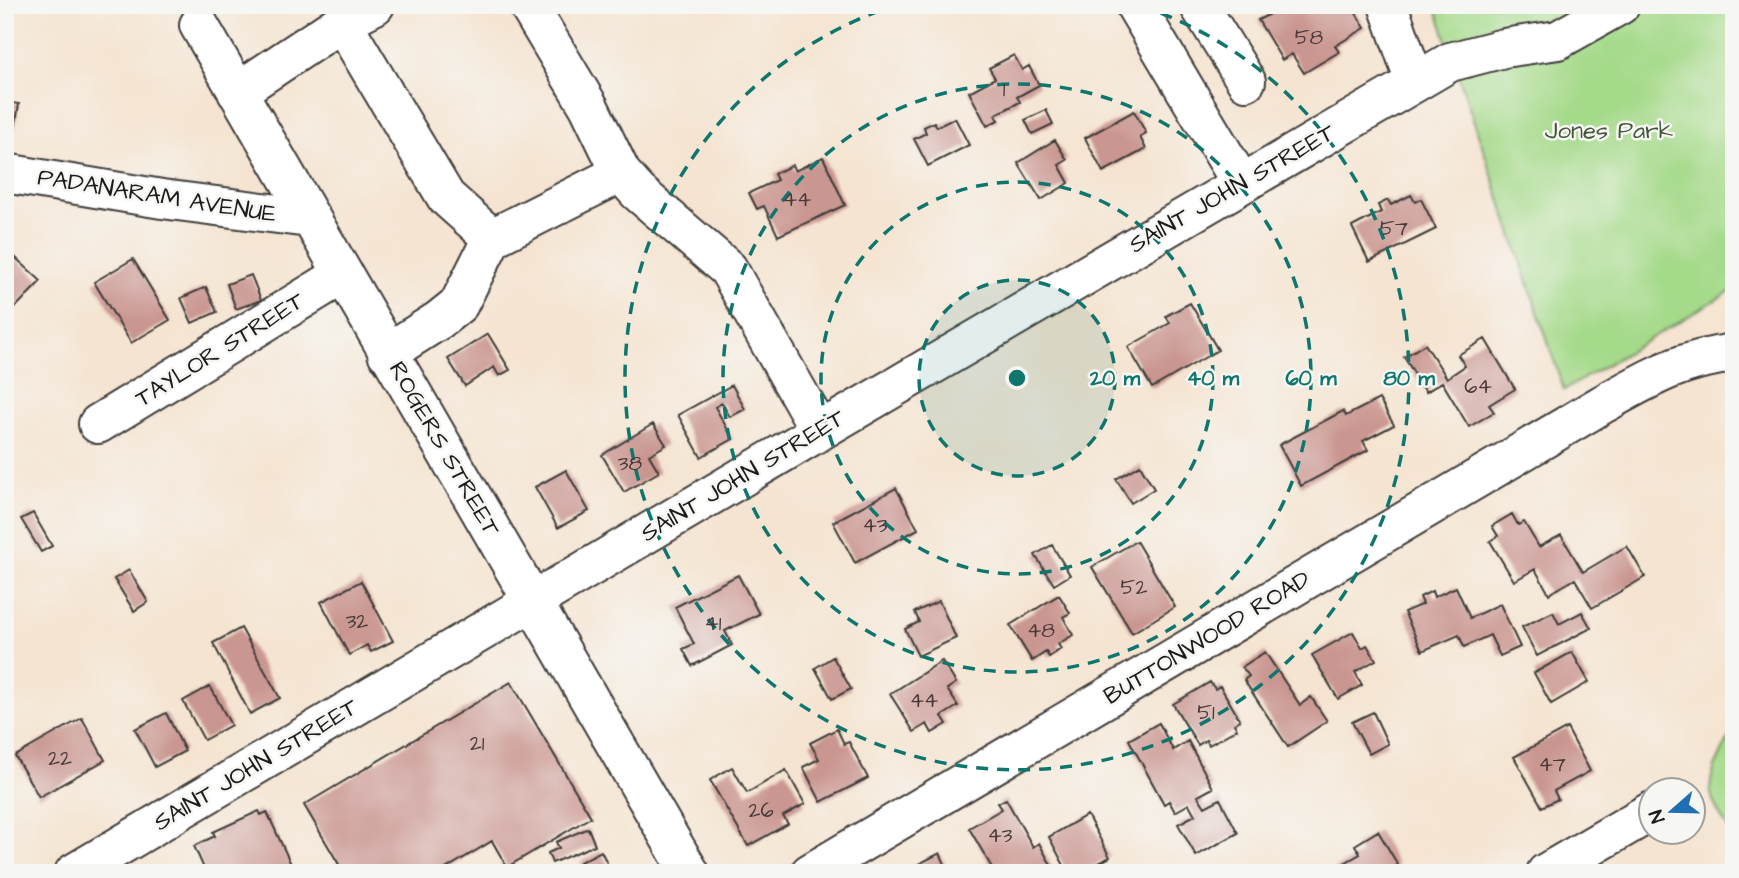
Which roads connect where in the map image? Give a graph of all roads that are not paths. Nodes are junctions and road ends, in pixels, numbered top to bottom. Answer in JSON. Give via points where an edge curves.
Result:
{"nodes":[{"id":1,"x":528,"y":5,"type":"edge"},
{"id":2,"x":1135,"y":5,"type":"edge"},
{"id":3,"x":1388,"y":5,"type":"edge"},
{"id":4,"x":1620,"y":5,"type":"edge"},
{"id":5,"x":1203,"y":12,"type":"edge"},
{"id":6,"x":359,"y":14,"type":"edge"},
{"id":7,"x":199,"y":25,"type":"dead end"},
{"id":8,"x":1160,"y":47,"type":"junction"},
{"id":9,"x":1247,"y":81,"type":"dead end"},
{"id":10,"x":1415,"y":82,"type":"junction"},
{"id":11,"x":237,"y":92,"type":"junction"},
{"id":12,"x":5,"y":173,"type":"edge"},
{"id":13,"x":621,"y":173,"type":"junction"},
{"id":14,"x":1241,"y":183,"type":"junction"},
{"id":15,"x":309,"y":218,"type":"junction"},
{"id":16,"x":492,"y":238,"type":"junction"},
{"id":17,"x":342,"y":275,"type":"junction"},
{"id":18,"x":387,"y":353,"type":"junction"},
{"id":19,"x":1734,"y":353,"type":"edge"},
{"id":20,"x":98,"y":424,"type":"dead end"},
{"id":21,"x":820,"y":431,"type":"junction"},
{"id":22,"x":533,"y":601,"type":"junction"},
{"id":23,"x":1638,"y":819,"type":"edge"},
{"id":24,"x":74,"y":873,"type":"edge"},
{"id":25,"x":690,"y":873,"type":"edge"},
{"id":26,"x":810,"y":873,"type":"edge"},
{"id":27,"x":1546,"y":873,"type":"edge"}],
"edges":[{"from":1,"to":13,"type":"street","via":[[589,107]]},
{"from":2,"to":8,"type":"street"},
{"from":3,"to":10,"type":"street"},
{"from":4,"to":10,"type":"street","name":"SAINT JOHN STREET","via":[[1558,40],[1450,62]]},
{"from":5,"to":8,"type":"street"},
{"from":5,"to":9,"type":"street"},
{"from":6,"to":11,"type":"street"},
{"from":6,"to":16,"type":"street","via":[[446,197]]},
{"from":7,"to":11,"type":"street","name":"ROGERS STREET"},
{"from":8,"to":14,"type":"street"},
{"from":10,"to":14,"type":"street","name":"SAINT JOHN STREET"},
{"from":11,"to":15,"type":"street","name":"ROGERS STREET"},
{"from":12,"to":15,"type":"street","name":"PADANARAM AVENUE"},
{"from":13,"to":16,"type":"street"},
{"from":13,"to":21,"type":"street","via":[[728,268]]},
{"from":14,"to":21,"type":"street","name":"SAINT JOHN STREET"},
{"from":15,"to":17,"type":"street","name":"ROGERS STREET"},
{"from":16,"to":18,"type":"street","via":[[459,304]]},
{"from":17,"to":18,"type":"street","name":"ROGERS STREET"},
{"from":17,"to":20,"type":"street","name":"TAYLOR STREET"},
{"from":18,"to":22,"type":"street","name":"ROGERS STREET"},
{"from":19,"to":26,"type":"street","name":"BUTTONWOOD ROAD","via":[[1686,362],[1603,404]]},
{"from":21,"to":22,"type":"street","name":"SAINT JOHN STREET"},
{"from":22,"to":24,"type":"street","name":"SAINT JOHN STREET"},
{"from":22,"to":25,"type":"street","name":"ROGERS STREET"},
{"from":23,"to":27,"type":"street"}]}
